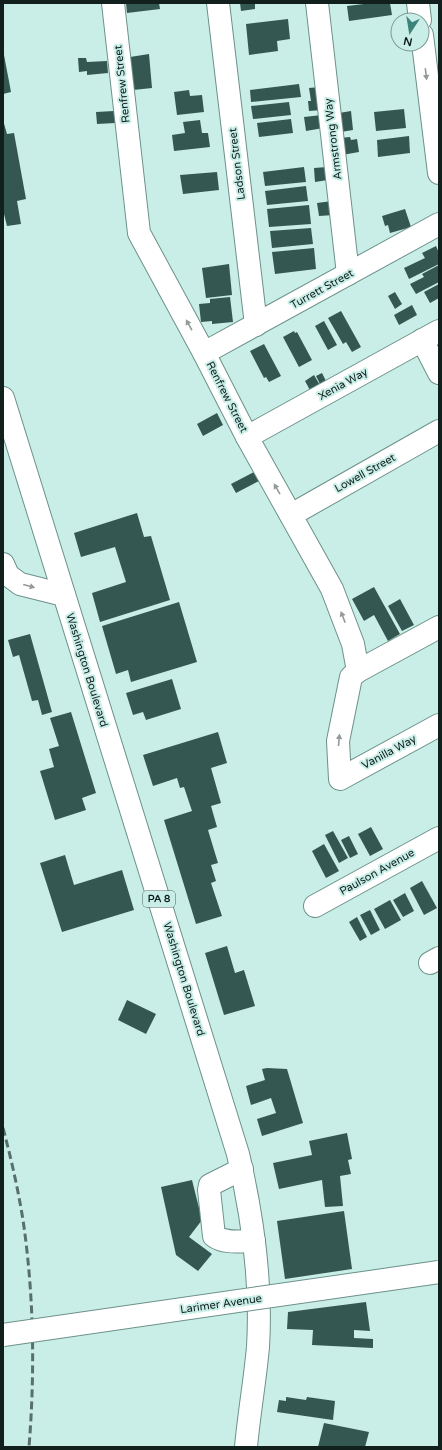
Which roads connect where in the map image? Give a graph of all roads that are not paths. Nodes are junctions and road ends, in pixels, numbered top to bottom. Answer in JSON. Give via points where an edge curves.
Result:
{"nodes":[{"id":1,"x":113,"y":3,"type":"edge"},
{"id":2,"x":218,"y":3,"type":"edge"},
{"id":3,"x":317,"y":3,"type":"edge"},
{"id":4,"x":424,"y":52,"type":"edge"},
{"id":5,"x":439,"y":173,"type":"edge"},
{"id":6,"x":439,"y":224,"type":"edge"},
{"id":7,"x":348,"y":274,"type":"junction"},
{"id":8,"x":256,"y":326,"type":"junction"},
{"id":9,"x":430,"y":335,"type":"edge"},
{"id":10,"x":204,"y":353,"type":"junction"},
{"id":11,"x":439,"y":373,"type":"edge"},
{"id":12,"x":3,"y":398,"type":"edge"},
{"id":13,"x":439,"y":432,"type":"edge"},
{"id":14,"x":247,"y":437,"type":"junction"},
{"id":15,"x":291,"y":514,"type":"junction"},
{"id":16,"x":3,"y":564,"type":"edge"},
{"id":17,"x":64,"y":595,"type":"junction"},
{"id":18,"x":439,"y":627,"type":"edge"},
{"id":19,"x":358,"y":671,"type":"junction"},
{"id":20,"x":439,"y":726,"type":"edge"},
{"id":21,"x":439,"y":838,"type":"edge"},
{"id":22,"x":315,"y":906,"type":"dead end"},
{"id":23,"x":242,"y":1169,"type":"junction"},
{"id":24,"x":254,"y":1241,"type":"junction"},
{"id":25,"x":439,"y":1272,"type":"edge"},
{"id":26,"x":3,"y":1335,"type":"edge"},
{"id":27,"x":250,"y":1408,"type":"junction"},
{"id":28,"x":236,"y":1447,"type":"edge"},
{"id":29,"x":246,"y":1447,"type":"edge"}],
"edges":[{"from":10,"to":1,"type":"main road","name":"Renfrew Street","one_way":true,"via":[[139,233]]},
{"from":2,"to":8,"type":"main road","name":"Ladson Street"},
{"from":3,"to":7,"type":"main road","name":"Armstrong Way"},
{"from":4,"to":5,"type":"main road","one_way":true},
{"from":6,"to":7,"type":"main road","name":"Turrett Street"},
{"from":7,"to":8,"type":"main road","name":"Turrett Street"},
{"from":8,"to":10,"type":"main road","name":"Turrett Street"},
{"from":9,"to":11,"type":"main road"},
{"from":9,"to":14,"type":"main road","name":"Xenia Way"},
{"from":10,"to":14,"type":"main road","name":"Renfrew Street"},
{"from":12,"to":17,"type":"main road","name":"Washington Boulevard","number":"PA 8"},
{"from":13,"to":15,"type":"main road","name":"Lowell Street"},
{"from":15,"to":14,"type":"main road","name":"Renfrew Street","one_way":true},
{"from":19,"to":15,"type":"main road","name":"Renfrew Street","one_way":true,"via":[[353,644],[332,589]]},
{"from":16,"to":17,"type":"main road","one_way":true,"via":[[8,575],[20,584]]},
{"from":17,"to":23,"type":"main road","name":"Washington Boulevard","number":"PA 8"},
{"from":18,"to":19,"type":"main road"},
{"from":20,"to":19,"type":"main road","name":"Vanilla Way","one_way":true,"via":[[340,779],[338,742],[351,677]]},
{"from":21,"to":22,"type":"main road","name":"Paulson Avenue"},
{"from":23,"to":24,"type":"main road","name":"Washington Boulevard","number":"PA 8"},
{"from":23,"to":24,"type":"main road","via":[[210,1185],[214,1236],[230,1242]]},
{"from":24,"to":27,"type":"main road","name":"Washington Boulevard","number":"PA 8","via":[[259,1317]]},
{"from":25,"to":26,"type":"main road","name":"Larimer Avenue","bridge":true},
{"from":27,"to":28,"type":"main road","name":"Washington Boulevard","number":"PA 8"},
{"from":27,"to":29,"type":"main road","name":"Washington Boulevard","number":"PA 8"}]}
